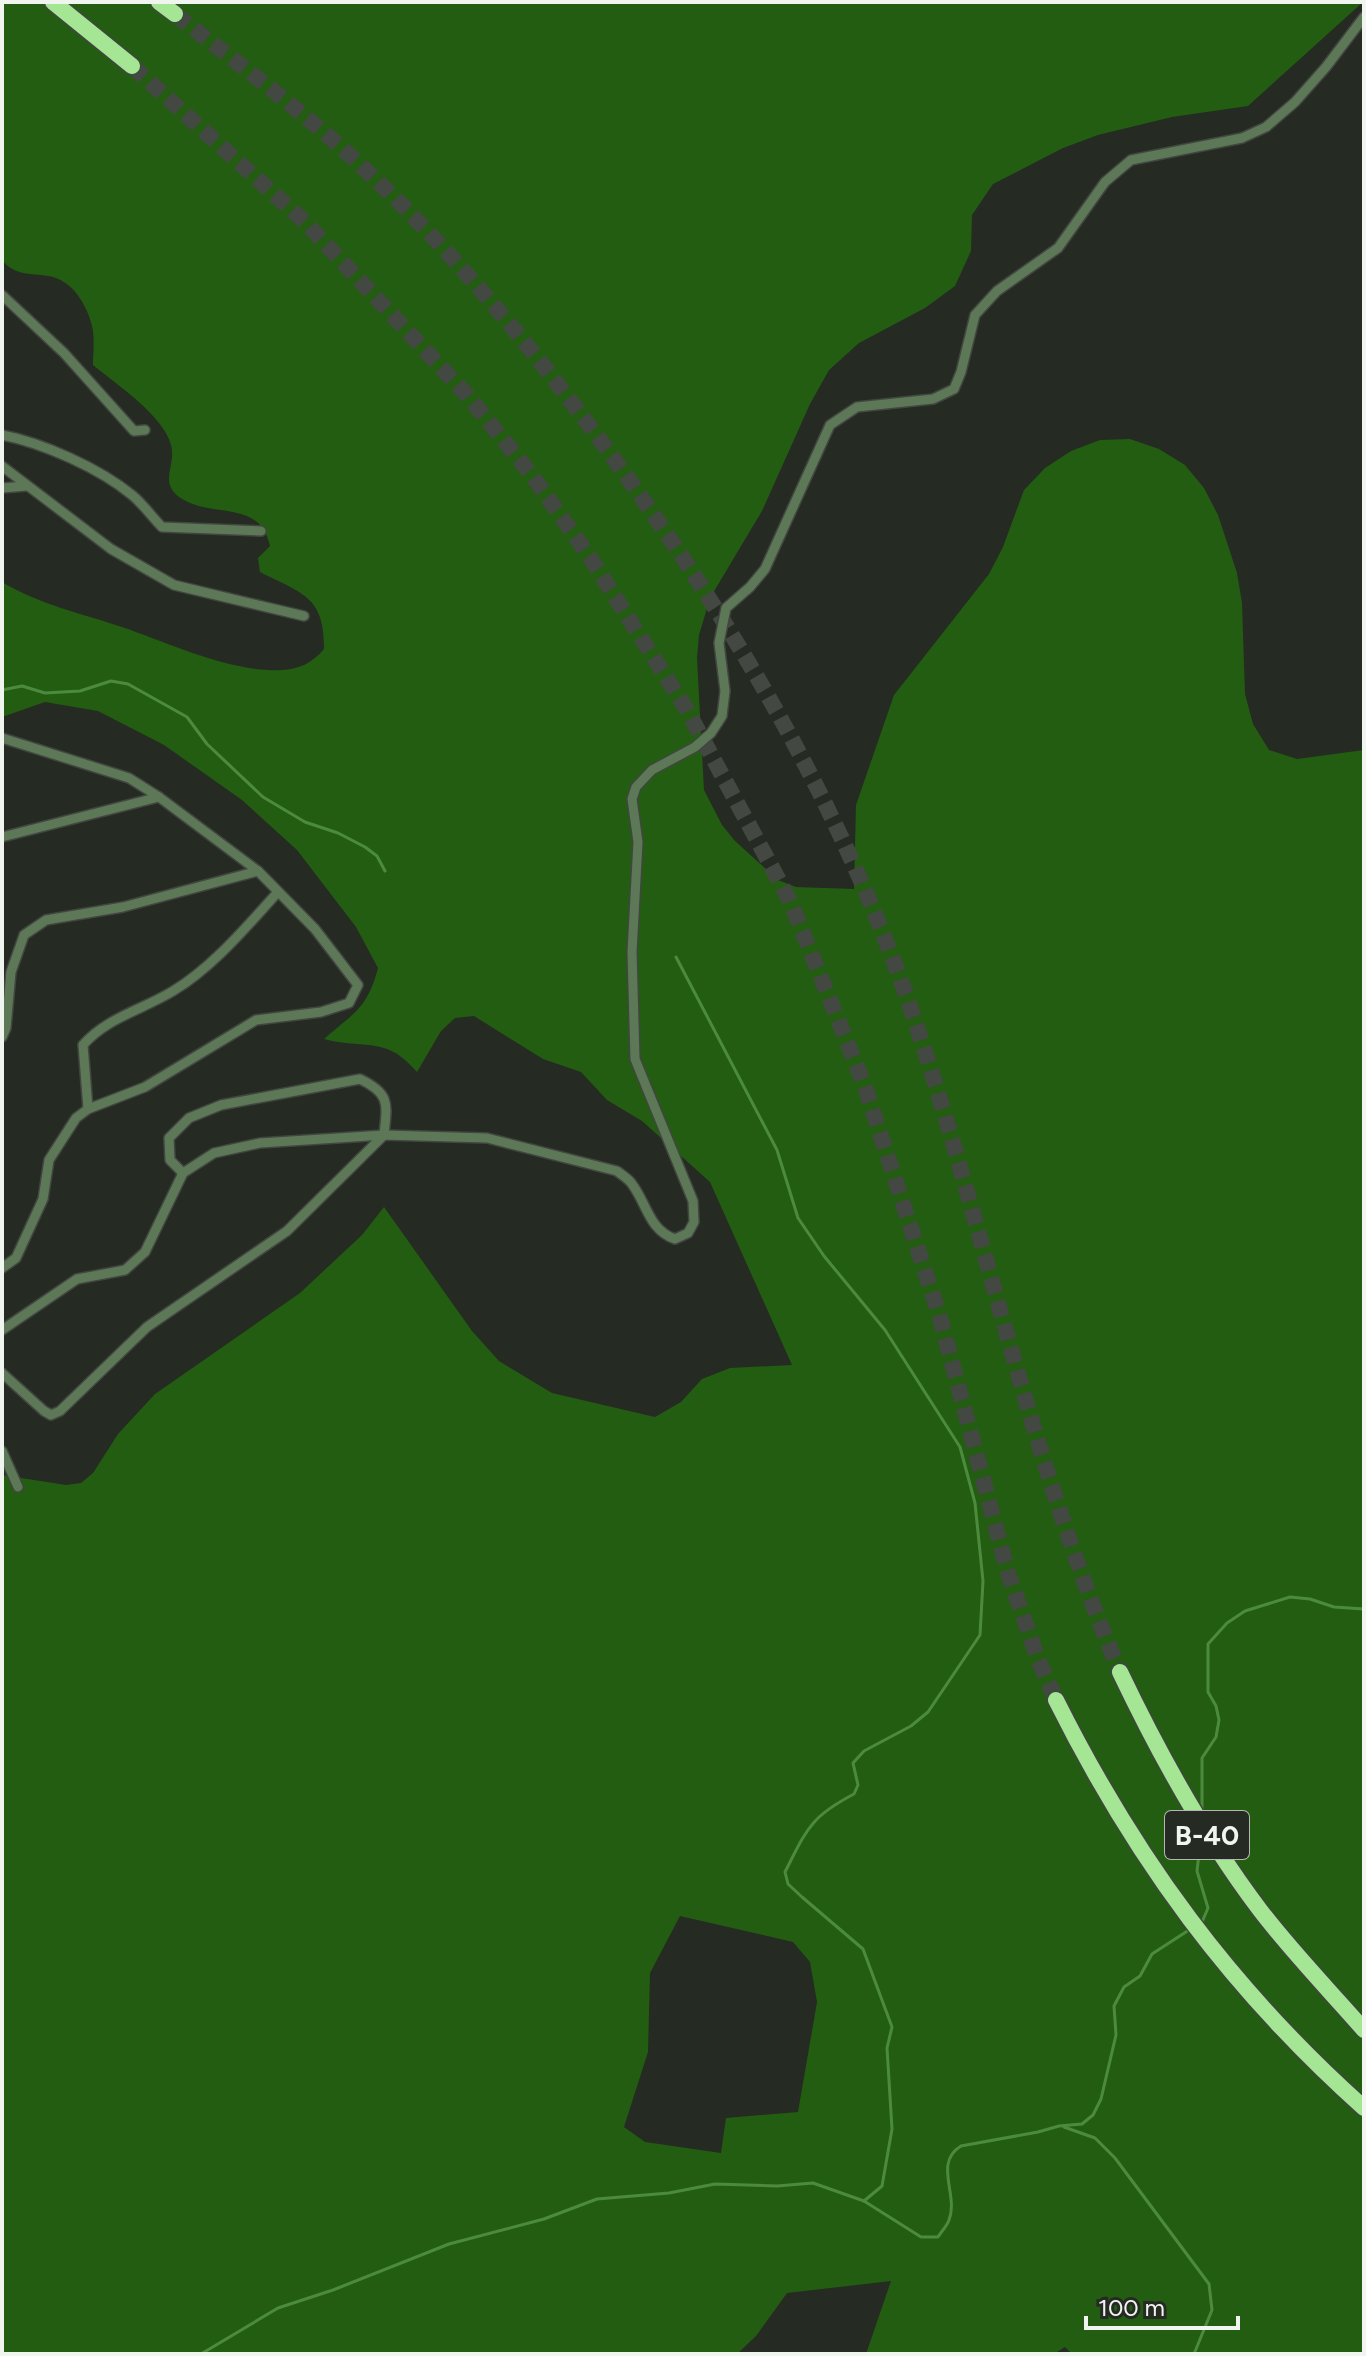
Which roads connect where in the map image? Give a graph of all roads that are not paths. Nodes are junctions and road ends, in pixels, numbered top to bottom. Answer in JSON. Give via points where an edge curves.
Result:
{"nodes":[{"id":1,"x":39,"y":2,"type":"edge"},
{"id":2,"x":53,"y":2,"type":"edge"},
{"id":3,"x":159,"y":2,"type":"edge"},
{"id":4,"x":175,"y":14,"type":"tunnel mouth"},
{"id":5,"x":1364,"y":17,"type":"edge"},
{"id":6,"x":72,"y":20,"type":"junction"},
{"id":7,"x":132,"y":66,"type":"tunnel mouth"},
{"id":8,"x":2,"y":295,"type":"edge"},
{"id":9,"x":145,"y":430,"type":"dead end"},
{"id":10,"x":2,"y":435,"type":"edge"},
{"id":11,"x":2,"y":466,"type":"edge"},
{"id":12,"x":26,"y":486,"type":"junction"},
{"id":13,"x":2,"y":488,"type":"edge"},
{"id":14,"x":261,"y":531,"type":"dead end"},
{"id":15,"x":304,"y":616,"type":"dead end"},
{"id":16,"x":2,"y":738,"type":"edge"},
{"id":17,"x":159,"y":797,"type":"junction"},
{"id":18,"x":2,"y":837,"type":"edge"},
{"id":19,"x":258,"y":871,"type":"junction"},
{"id":20,"x":278,"y":892,"type":"junction"},
{"id":21,"x":2,"y":1037,"type":"edge"},
{"id":22,"x":88,"y":1109,"type":"junction"},
{"id":23,"x":384,"y":1135,"type":"junction"},
{"id":24,"x":183,"y":1173,"type":"junction"},
{"id":25,"x":2,"y":1268,"type":"edge"},
{"id":26,"x":2,"y":1330,"type":"edge"},
{"id":27,"x":2,"y":1373,"type":"edge"},
{"id":28,"x":2,"y":1451,"type":"edge"},
{"id":29,"x":18,"y":1487,"type":"dead end"},
{"id":30,"x":1120,"y":1672,"type":"tunnel mouth"},
{"id":31,"x":1056,"y":1700,"type":"tunnel mouth"},
{"id":32,"x":1364,"y":2030,"type":"edge"},
{"id":33,"x":1364,"y":2108,"type":"edge"}],
"edges":[{"from":1,"to":6,"type":"highway"},
{"from":2,"to":6,"type":"highway"},
{"from":3,"to":4,"type":"highway"},
{"from":5,"to":23,"type":"street","via":[[1295,102],[1266,127],[1242,138],[1131,160],[1105,182],[1058,248],[997,291],[975,315],[954,389],[933,399],[857,407],[830,425],[765,569],[726,608],[719,643],[725,691],[722,716],[695,747],[652,770],[632,799],[639,857],[632,952],[635,1059],[693,1201],[694,1222],[688,1233],[675,1239],[665,1235],[631,1182],[617,1171],[487,1138]]},
{"from":6,"to":7,"type":"highway"},
{"from":8,"to":9,"type":"street","via":[[64,353],[134,431]]},
{"from":10,"to":14,"type":"street","via":[[28,440],[88,468],[132,495],[162,527]]},
{"from":11,"to":12,"type":"street"},
{"from":12,"to":13,"type":"street"},
{"from":12,"to":15,"type":"street","via":[[111,549],[174,585]]},
{"from":16,"to":17,"type":"street","via":[[129,778]]},
{"from":17,"to":18,"type":"street"},
{"from":17,"to":19,"type":"street"},
{"from":19,"to":20,"type":"street"},
{"from":19,"to":21,"type":"street","via":[[123,907],[46,920],[24,935],[11,972]]},
{"from":20,"to":22,"type":"street","via":[[230,944],[176,989],[94,1032],[83,1045]]},
{"from":20,"to":22,"type":"street","via":[[358,985],[349,1003],[256,1020],[145,1087]]},
{"from":22,"to":25,"type":"street","via":[[54,1150],[43,1199],[16,1258]]},
{"from":23,"to":24,"type":"street","via":[[260,1143],[214,1153]]},
{"from":23,"to":24,"type":"street","via":[[387,1107],[379,1088],[360,1079],[221,1105],[189,1118],[169,1138],[170,1160]]},
{"from":23,"to":27,"type":"street","via":[[287,1231],[147,1327],[60,1411],[44,1411]]},
{"from":24,"to":26,"type":"street","via":[[145,1252],[125,1270],[77,1279]]},
{"from":28,"to":29,"type":"street"},
{"from":30,"to":32,"type":"highway","number":"B-40","via":[[1204,1831],[1284,1941]]},
{"from":31,"to":33,"type":"highway","number":"B-40","via":[[1141,1853],[1198,1932],[1251,1996]]}]}
